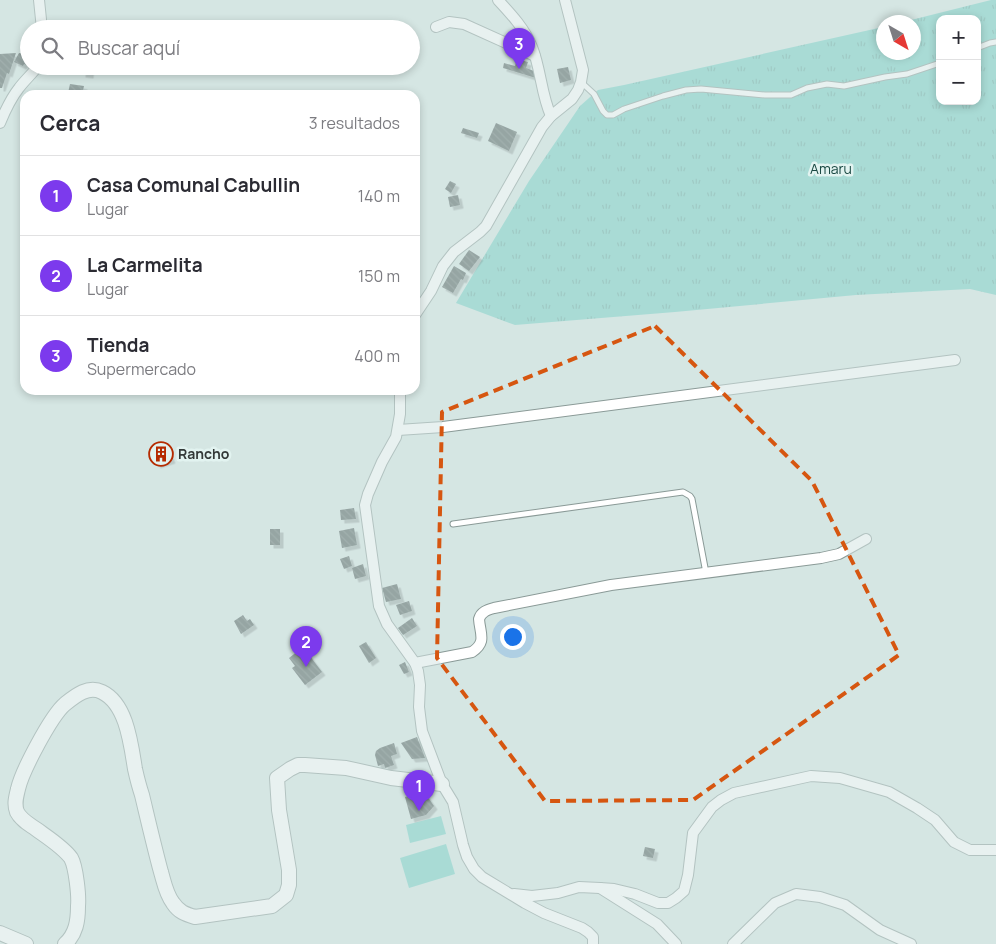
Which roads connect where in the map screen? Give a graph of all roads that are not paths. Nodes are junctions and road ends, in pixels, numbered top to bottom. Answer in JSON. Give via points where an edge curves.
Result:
{"nodes":[{"id":1,"x":39,"y":0,"type":"edge"},
{"id":2,"x":498,"y":0,"type":"edge"},
{"id":3,"x":565,"y":0,"type":"edge"},
{"id":4,"x":41,"y":20,"type":"edge"},
{"id":5,"x":436,"y":27,"type":"dead end"},
{"id":6,"x":996,"y":42,"type":"edge"},
{"id":7,"x":981,"y":46,"type":"edge"},
{"id":8,"x":535,"y":56,"type":"junction"},
{"id":9,"x":936,"y":64,"type":"edge"},
{"id":10,"x":32,"y":75,"type":"edge"},
{"id":11,"x":582,"y":82,"type":"junction"},
{"id":12,"x":551,"y":116,"type":"junction"},
{"id":13,"x":0,"y":123,"type":"edge"},
{"id":14,"x":420,"y":308,"type":"edge"},
{"id":15,"x":955,"y":360,"type":"dead end"},
{"id":16,"x":400,"y":395,"type":"edge"},
{"id":17,"x":398,"y":430,"type":"junction"},
{"id":18,"x":453,"y":524,"type":"dead end"},
{"id":19,"x":866,"y":539,"type":"dead end"},
{"id":20,"x":706,"y":573,"type":"junction"},
{"id":21,"x":415,"y":663,"type":"junction"},
{"id":22,"x":442,"y":784,"type":"junction"},
{"id":23,"x":996,"y":850,"type":"edge"},
{"id":24,"x":600,"y":888,"type":"junction"},
{"id":25,"x":510,"y":894,"type":"junction"},
{"id":26,"x":0,"y":933,"type":"edge"},
{"id":27,"x":26,"y":944,"type":"edge"},
{"id":28,"x":65,"y":944,"type":"edge"},
{"id":29,"x":594,"y":944,"type":"edge"},
{"id":30,"x":676,"y":944,"type":"edge"},
{"id":31,"x":733,"y":944,"type":"edge"},
{"id":32,"x":911,"y":944,"type":"edge"}],
"edges":[{"from":1,"to":4,"type":"street"},
{"from":2,"to":8,"type":"street","via":[[526,34]]},
{"from":3,"to":11,"type":"street"},
{"from":5,"to":8,"type":"street","via":[[449,22],[464,24]]},
{"from":6,"to":7,"type":"lane"},
{"from":8,"to":12,"type":"street"},
{"from":9,"to":11,"type":"lane","via":[[907,74],[844,86],[827,84],[790,95],[686,90],[613,115],[603,111],[594,94]]},
{"from":10,"to":13,"type":"street","via":[[12,98]]},
{"from":11,"to":12,"type":"street","via":[[572,99]]},
{"from":12,"to":14,"type":"street","via":[[486,226],[454,252]]},
{"from":15,"to":17,"type":"street","via":[[443,427]]},
{"from":16,"to":17,"type":"street"},
{"from":17,"to":21,"type":"street","via":[[365,505],[379,606],[387,624]]},
{"from":18,"to":20,"type":"lane","via":[[684,492],[692,499]]},
{"from":19,"to":20,"type":"street","via":[[839,554]]},
{"from":20,"to":21,"type":"street","via":[[611,585],[494,608],[480,616],[481,642],[472,652]]},
{"from":21,"to":22,"type":"street","via":[[420,685],[422,732]]},
{"from":22,"to":25,"type":"street","via":[[453,802],[463,845],[474,869]]},
{"from":22,"to":28,"type":"street","via":[[398,780],[329,766],[298,765],[290,769],[277,778],[289,870],[286,895],[272,906],[195,917],[182,913],[168,894],[123,718],[113,700],[102,692],[88,690],[56,713],[24,773],[15,803],[24,820],[70,856],[73,863],[78,917],[75,931]]},
{"from":23,"to":24,"type":"street","via":[[970,850],[954,842],[934,820],[889,792],[840,778],[811,776],[734,793],[712,807],[693,833],[684,891],[668,903]]},
{"from":24,"to":25,"type":"street","via":[[579,886],[532,896]]},
{"from":24,"to":30,"type":"street","via":[[657,924]]},
{"from":25,"to":29,"type":"street","via":[[588,932]]},
{"from":26,"to":27,"type":"street"},
{"from":31,"to":32,"type":"street","via":[[776,903],[796,894],[845,905],[880,930]]}]}
